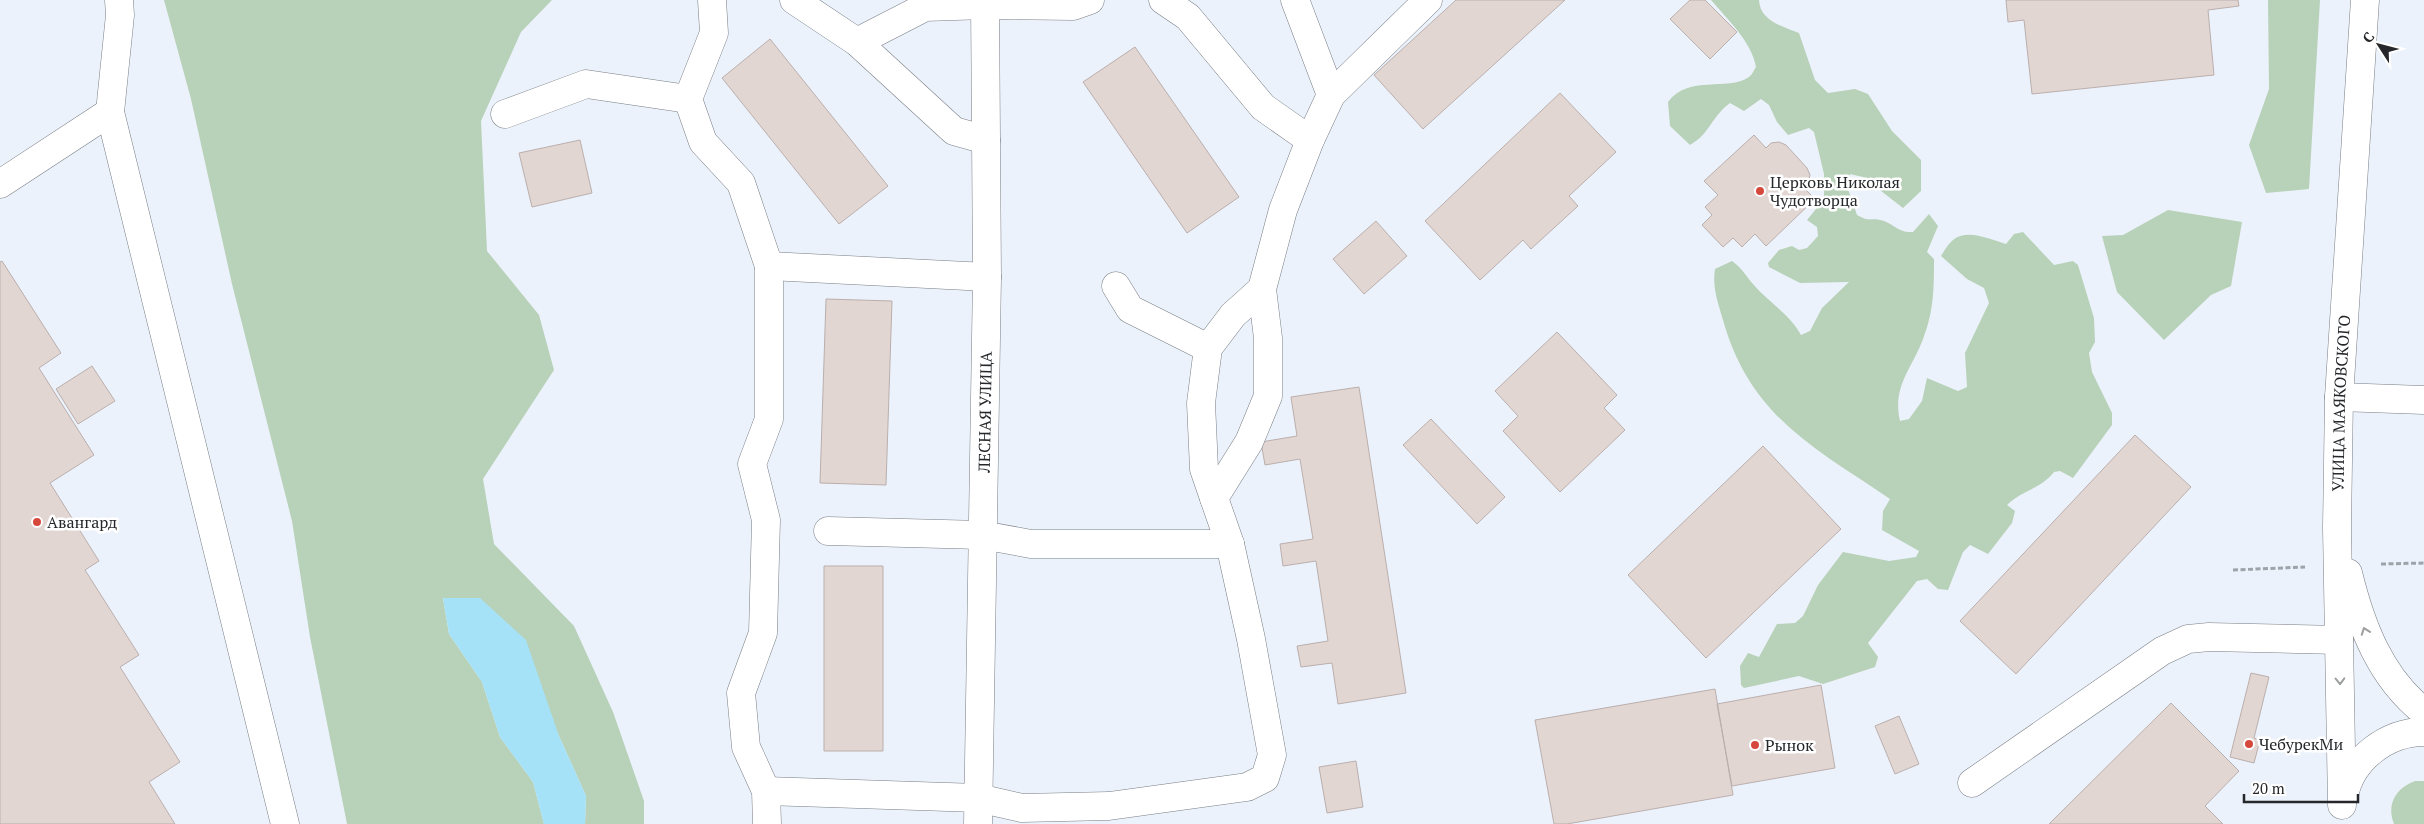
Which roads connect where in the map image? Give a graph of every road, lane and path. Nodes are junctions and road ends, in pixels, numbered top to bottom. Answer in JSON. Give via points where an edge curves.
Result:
{"nodes":[{"id":1,"x":119,"y":0,"type":"edge"},
{"id":2,"x":712,"y":0,"type":"edge"},
{"id":3,"x":794,"y":0,"type":"edge"},
{"id":4,"x":1090,"y":0,"type":"edge"},
{"id":5,"x":1163,"y":0,"type":"edge"},
{"id":6,"x":1295,"y":0,"type":"edge"},
{"id":7,"x":1428,"y":0,"type":"edge"},
{"id":8,"x":2365,"y":0,"type":"edge"},
{"id":9,"x":985,"y":2,"type":"edge"},
{"id":10,"x":857,"y":42,"type":"junction"},
{"id":11,"x":1331,"y":95,"type":"junction"},
{"id":12,"x":688,"y":99,"type":"junction"},
{"id":13,"x":110,"y":112,"type":"junction"},
{"id":14,"x":505,"y":114,"type":"dead end"},
{"id":15,"x":986,"y":140,"type":"junction"},
{"id":16,"x":1310,"y":140,"type":"junction"},
{"id":17,"x":0,"y":184,"type":"edge"},
{"id":18,"x":769,"y":266,"type":"junction"},
{"id":19,"x":987,"y":277,"type":"junction"},
{"id":20,"x":1116,"y":286,"type":"dead end"},
{"id":21,"x":1262,"y":289,"type":"junction"},
{"id":22,"x":1208,"y":348,"type":"junction"},
{"id":23,"x":2339,"y":397,"type":"junction"},
{"id":24,"x":2424,"y":400,"type":"edge"},
{"id":25,"x":1214,"y":498,"type":"junction"},
{"id":26,"x":2337,"y":528,"type":"junction"},
{"id":27,"x":828,"y":531,"type":"dead end"},
{"id":28,"x":982,"y":535,"type":"junction"},
{"id":29,"x":1230,"y":544,"type":"junction"},
{"id":30,"x":2339,"y":640,"type":"junction"},
{"id":31,"x":2424,"y":712,"type":"edge"},
{"id":32,"x":2424,"y":732,"type":"edge"},
{"id":33,"x":1972,"y":783,"type":"dead end"},
{"id":34,"x":766,"y":791,"type":"junction"},
{"id":35,"x":978,"y":811,"type":"edge"},
{"id":36,"x":2342,"y":819,"type":"edge"},
{"id":37,"x":285,"y":824,"type":"edge"},
{"id":38,"x":767,"y":824,"type":"edge"}],
"edges":[{"from":1,"to":13,"type":"street"},
{"from":2,"to":12,"type":"street","via":[[714,33]]},
{"from":3,"to":10,"type":"street"},
{"from":4,"to":9,"type":"street","via":[[1073,6]]},
{"from":5,"to":16,"type":"street","via":[[1188,17],[1263,107]]},
{"from":6,"to":11,"type":"street"},
{"from":7,"to":11,"type":"street"},
{"from":8,"to":23,"type":"street","name":"УЛИЦА МАЯКОВСКОГО"},
{"from":9,"to":10,"type":"street","via":[[925,7]]},
{"from":9,"to":15,"type":"street","name":"ЛЕСНАЯ УЛИЦА"},
{"from":10,"to":15,"type":"street","via":[[954,131]]},
{"from":11,"to":16,"type":"street"},
{"from":12,"to":14,"type":"street","via":[[586,84]]},
{"from":12,"to":18,"type":"street","via":[[703,142],[741,183]]},
{"from":13,"to":17,"type":"street"},
{"from":13,"to":37,"type":"street"},
{"from":15,"to":19,"type":"street","name":"ЛЕСНАЯ УЛИЦА"},
{"from":16,"to":21,"type":"street","via":[[1283,210]]},
{"from":18,"to":19,"type":"street"},
{"from":18,"to":34,"type":"street","via":[[769,419],[752,464],[766,520],[764,632],[741,693],[746,747]]},
{"from":19,"to":28,"type":"street","name":"ЛЕСНАЯ УЛИЦА"},
{"from":20,"to":22,"type":"street","via":[[1130,309]]},
{"from":21,"to":22,"type":"street","via":[[1232,314]]},
{"from":21,"to":25,"type":"street","via":[[1268,338],[1268,396],[1249,442]]},
{"from":22,"to":25,"type":"street","via":[[1201,403],[1204,469]]},
{"from":23,"to":24,"type":"street"},
{"from":23,"to":26,"type":"street","name":"УЛИЦА МАЯКОВСКОГО"},
{"from":25,"to":29,"type":"street"},
{"from":26,"to":30,"type":"street","name":"УЛИЦА МАЯКОВСКОГО"},
{"from":31,"to":26,"type":"street","one_way":true,"via":[[2381,664],[2370,642],[2355,604]]},
{"from":27,"to":28,"type":"street"},
{"from":28,"to":29,"type":"street","via":[[1031,544]]},
{"from":28,"to":35,"type":"street","name":"ЛЕСНАЯ УЛИЦА"},
{"from":29,"to":35,"type":"street","via":[[1272,755],[1265,778],[1247,787],[1109,806]]},
{"from":30,"to":33,"type":"street","via":[[2188,639],[2162,651]]},
{"from":30,"to":36,"type":"street","name":"УЛИЦА МАЯКОВСКОГО","one_way":true},
{"from":32,"to":36,"type":"street","via":[[2400,735],[2372,750],[2351,774]]},
{"from":34,"to":35,"type":"street"},
{"from":34,"to":38,"type":"street"}]}
